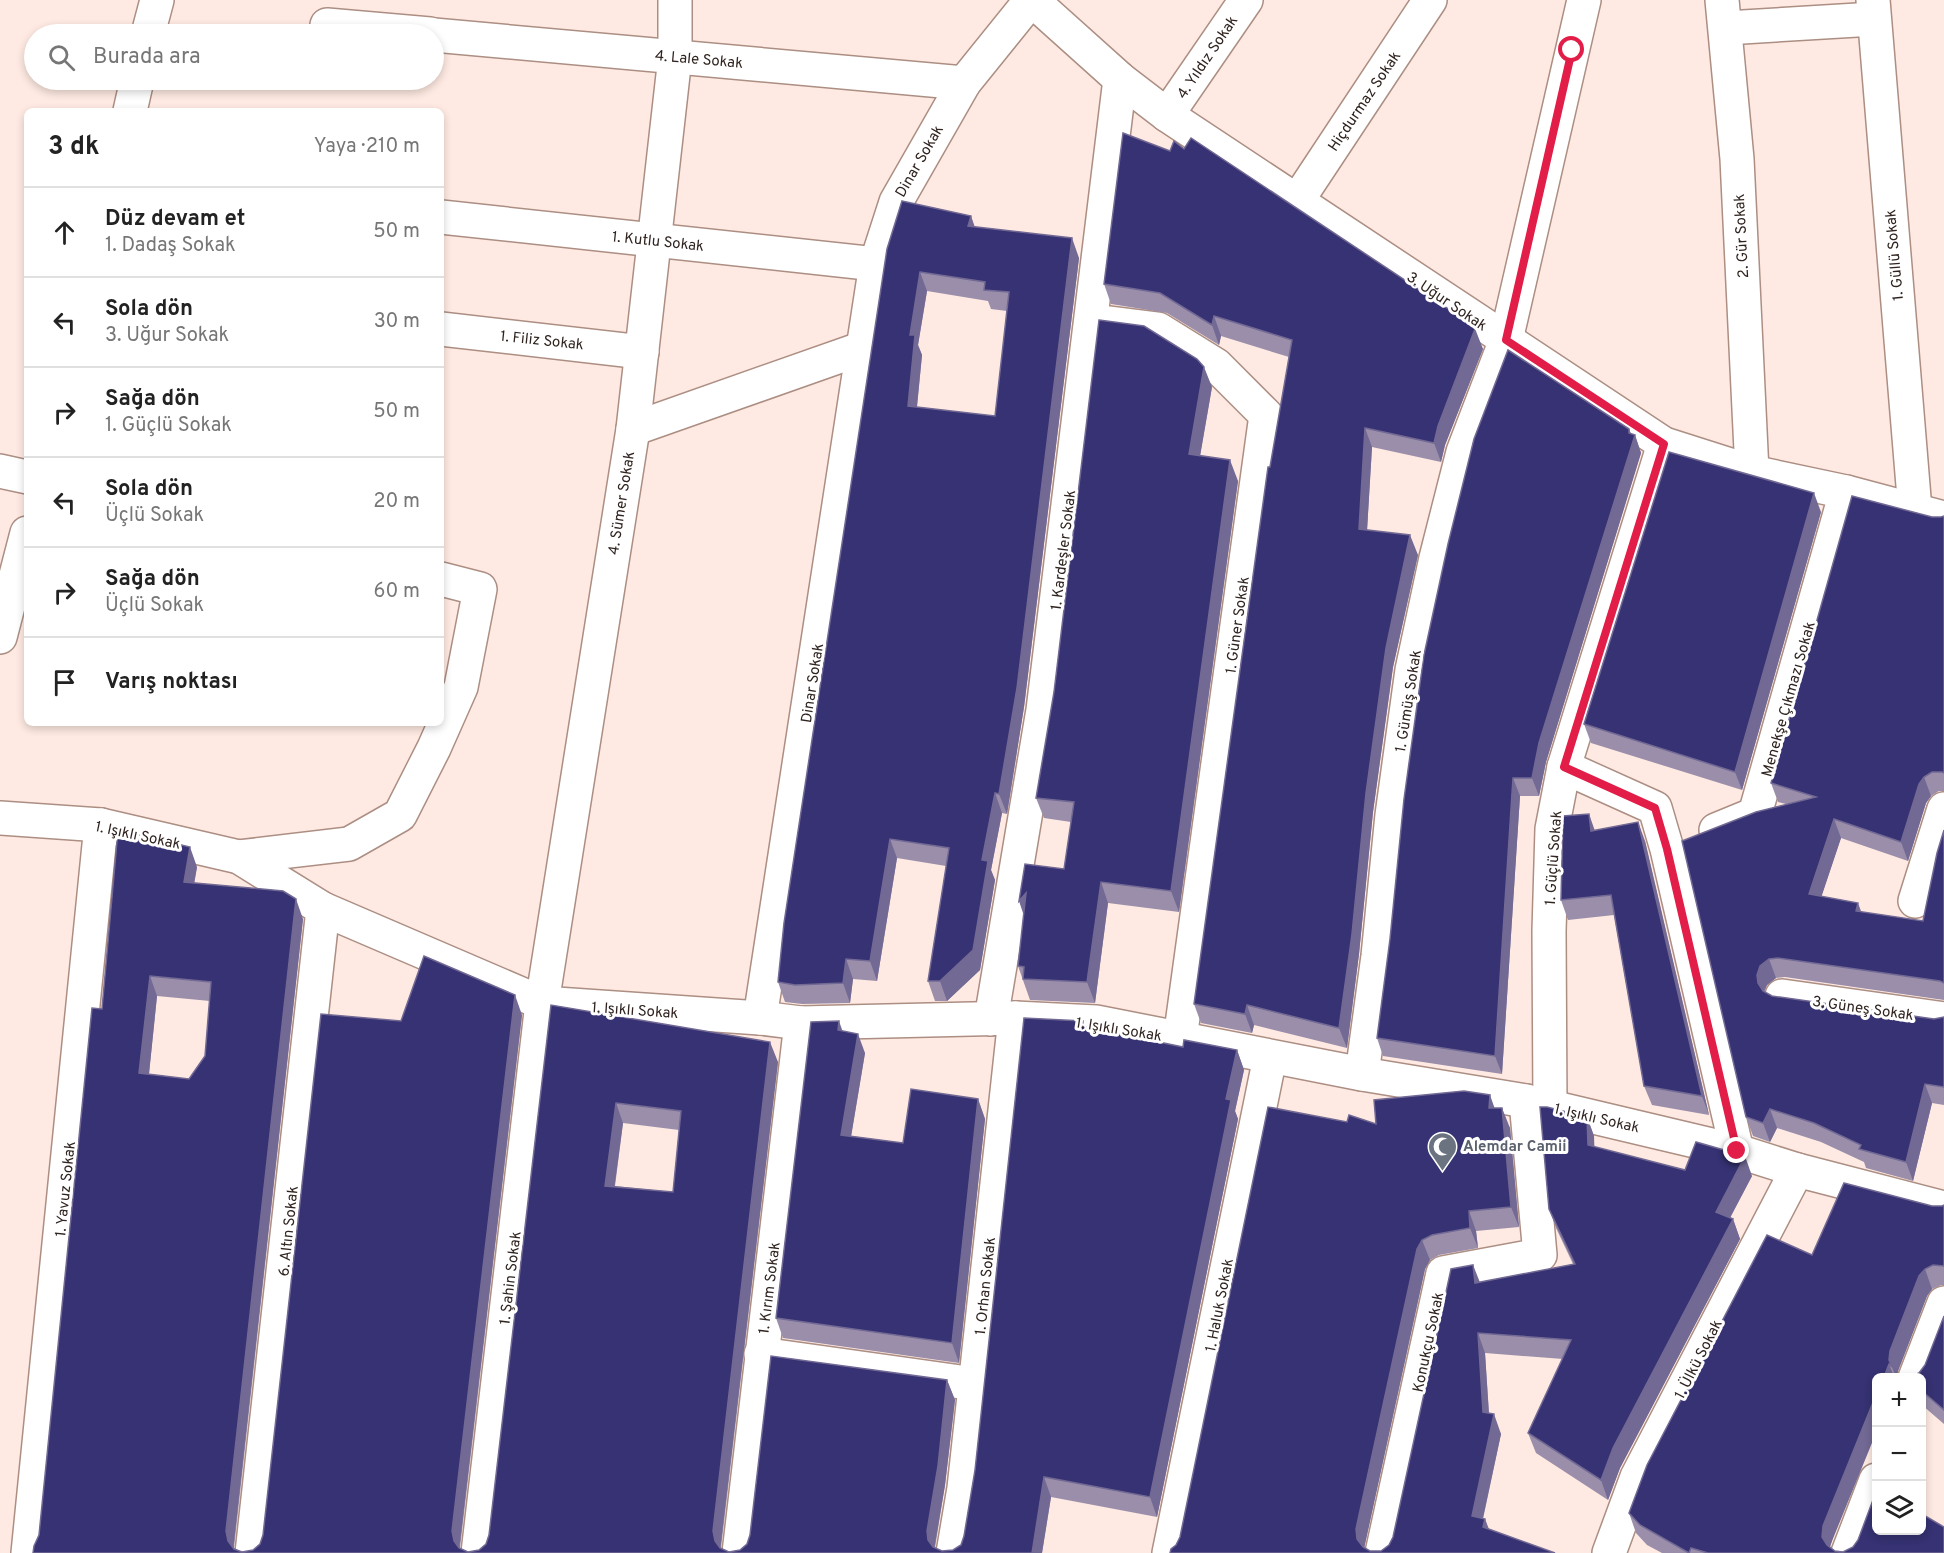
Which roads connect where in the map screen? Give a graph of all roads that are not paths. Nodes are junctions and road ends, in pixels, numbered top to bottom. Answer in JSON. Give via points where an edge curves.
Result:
{"nodes":[{"id":1,"x":157,"y":0,"type":"edge"},
{"id":2,"x":675,"y":0,"type":"edge"},
{"id":3,"x":1031,"y":0,"type":"edge"},
{"id":4,"x":1246,"y":0,"type":"edge"},
{"id":5,"x":1430,"y":0,"type":"edge"},
{"id":6,"x":1584,"y":0,"type":"edge"},
{"id":7,"x":1874,"y":9,"type":"edge"},
{"id":8,"x":1724,"y":14,"type":"edge"},
{"id":9,"x":151,"y":24,"type":"edge"},
{"id":10,"x":444,"y":36,"type":"edge"},
{"id":11,"x":675,"y":57,"type":"junction"},
{"id":12,"x":1119,"y":79,"type":"junction"},
{"id":13,"x":964,"y":82,"type":"junction"},
{"id":14,"x":135,"y":90,"type":"edge"},
{"id":15,"x":131,"y":108,"type":"edge"},
{"id":16,"x":1167,"y":115,"type":"junction"},
{"id":17,"x":1297,"y":201,"type":"junction"},
{"id":18,"x":444,"y":217,"type":"edge"},
{"id":19,"x":654,"y":241,"type":"junction"},
{"id":20,"x":876,"y":264,"type":"junction"},
{"id":21,"x":1091,"y":320,"type":"junction"},
{"id":22,"x":444,"y":329,"type":"edge"},
{"id":23,"x":1506,"y":340,"type":"junction"},
{"id":24,"x":863,"y":348,"type":"junction"},
{"id":25,"x":642,"y":352,"type":"junction"},
{"id":26,"x":633,"y":429,"type":"junction"},
{"id":27,"x":1664,"y":444,"type":"junction"},
{"id":28,"x":0,"y":471,"type":"edge"},
{"id":29,"x":1752,"y":472,"type":"junction"},
{"id":30,"x":24,"y":476,"type":"edge"},
{"id":31,"x":1846,"y":492,"type":"junction"},
{"id":32,"x":1930,"y":514,"type":"edge"},
{"id":33,"x":24,"y":545,"type":"edge"},
{"id":34,"x":444,"y":580,"type":"edge"},
{"id":35,"x":0,"y":637,"type":"edge"},
{"id":36,"x":444,"y":725,"type":"edge"},
{"id":37,"x":444,"y":726,"type":"edge"},
{"id":38,"x":1564,"y":767,"type":"junction"},
{"id":39,"x":1944,"y":809,"type":"edge"},
{"id":40,"x":0,"y":818,"type":"edge"},
{"id":41,"x":101,"y":825,"type":"junction"},
{"id":42,"x":1667,"y":849,"type":"junction"},
{"id":43,"x":239,"y":857,"type":"junction"},
{"id":44,"x":1915,"y":900,"type":"dead end"},
{"id":45,"x":323,"y":909,"type":"junction"},
{"id":46,"x":1782,"y":996,"type":"edge"},
{"id":47,"x":542,"y":1003,"type":"junction"},
{"id":48,"x":760,"y":1018,"type":"junction"},
{"id":49,"x":1003,"y":1019,"type":"junction"},
{"id":50,"x":1944,"y":1019,"type":"edge"},
{"id":51,"x":801,"y":1023,"type":"junction"},
{"id":52,"x":1180,"y":1039,"type":"junction"},
{"id":53,"x":1270,"y":1057,"type":"junction"},
{"id":54,"x":1362,"y":1074,"type":"junction"},
{"id":55,"x":1538,"y":1104,"type":"junction"},
{"id":56,"x":1737,"y":1151,"type":"junction"},
{"id":57,"x":1797,"y":1170,"type":"junction"},
{"id":58,"x":1944,"y":1208,"type":"edge"},
{"id":59,"x":1944,"y":1303,"type":"edge"},
{"id":60,"x":761,"y":1354,"type":"junction"},
{"id":61,"x":1918,"y":1373,"type":"edge"},
{"id":62,"x":975,"y":1383,"type":"junction"},
{"id":63,"x":1876,"y":1481,"type":"edge"},
{"id":64,"x":28,"y":1553,"type":"edge"},
{"id":65,"x":252,"y":1553,"type":"edge"},
{"id":66,"x":478,"y":1553,"type":"edge"},
{"id":67,"x":739,"y":1553,"type":"edge"},
{"id":68,"x":953,"y":1553,"type":"edge"},
{"id":69,"x":1169,"y":1553,"type":"edge"},
{"id":70,"x":1382,"y":1553,"type":"edge"},
{"id":71,"x":1610,"y":1553,"type":"edge"},
{"id":72,"x":1848,"y":1553,"type":"edge"}],
"edges":[{"from":1,"to":9,"type":"street"},
{"from":2,"to":11,"type":"street","name":"4. Sümer Sokak"},
{"from":3,"to":12,"type":"street","name":"3. Uğur Sokak"},
{"from":3,"to":13,"type":"street","name":"Dinar Sokak"},
{"from":4,"to":16,"type":"street","name":"4. Yıldız Sokak"},
{"from":5,"to":17,"type":"street","name":"Hiçdurmaz Sokak"},
{"from":6,"to":23,"type":"street","name":"1. Gümüş Sokak"},
{"from":7,"to":8,"type":"street"},
{"from":7,"to":32,"type":"street","name":"1. Güllü Sokak"},
{"from":8,"to":29,"type":"street","name":"2. Gür Sokak","via":[[1737,159]]},
{"from":10,"to":11,"type":"street","name":"4. Lale Sokak"},
{"from":11,"to":13,"type":"street","name":"4. Lale Sokak"},
{"from":11,"to":19,"type":"street","name":"4. Sümer Sokak"},
{"from":12,"to":16,"type":"street","name":"3. Uğur Sokak"},
{"from":12,"to":21,"type":"street","name":"1. Kardeşler Sokak"},
{"from":13,"to":20,"type":"street","name":"Dinar Sokak","via":[[896,202]]},
{"from":14,"to":15,"type":"street"},
{"from":16,"to":17,"type":"street","name":"3. Uğur Sokak"},
{"from":17,"to":23,"type":"street","name":"3. Uğur Sokak"},
{"from":18,"to":19,"type":"street","name":"1. Kutlu Sokak"},
{"from":19,"to":20,"type":"street","name":"1. Kutlu Sokak"},
{"from":19,"to":25,"type":"street","name":"4. Sümer Sokak"},
{"from":20,"to":24,"type":"street","name":"Dinar Sokak"},
{"from":21,"to":49,"type":"street","name":"1. Kardeşler Sokak"},
{"from":21,"to":52,"type":"street","name":"1. Güner Sokak","via":[[1158,329],[1216,365],[1266,416]]},
{"from":22,"to":25,"type":"street","name":"1. Filiz Sokak"},
{"from":23,"to":27,"type":"street","name":"3. Uğur Sokak"},
{"from":23,"to":54,"type":"street","name":"1. Gümüş Sokak","via":[[1463,453],[1412,670]]},
{"from":24,"to":26,"type":"street"},
{"from":24,"to":48,"type":"street","name":"Dinar Sokak"},
{"from":25,"to":26,"type":"street","name":"4. Sümer Sokak"},
{"from":26,"to":47,"type":"street","name":"4. Sümer Sokak"},
{"from":27,"to":29,"type":"street","name":"3. Uğur Sokak"},
{"from":27,"to":38,"type":"street","name":"1. Güçlü Sokak"},
{"from":28,"to":30,"type":"street"},
{"from":29,"to":31,"type":"street","name":"3. Uğur Sokak"},
{"from":31,"to":32,"type":"street","name":"3. Uğur Sokak"},
{"from":31,"to":42,"type":"street","name":"Menekşe Çıkmazı Sokak","via":[[1755,814]]},
{"from":33,"to":35,"type":"street"},
{"from":34,"to":36,"type":"street","name":"1. Işıklı Sokak","via":[[480,589],[461,687]]},
{"from":37,"to":43,"type":"street","name":"1. Işıklı Sokak","via":[[400,815],[349,844]]},
{"from":38,"to":42,"type":"street","via":[[1655,808]]},
{"from":38,"to":55,"type":"street","name":"1. Güçlü Sokak","via":[[1552,829]]},
{"from":39,"to":44,"type":"street"},
{"from":40,"to":41,"type":"street","name":"1. Işıklı Sokak"},
{"from":41,"to":43,"type":"street","name":"1. Işıklı Sokak"},
{"from":41,"to":64,"type":"street","name":"1. Yavuz Sokak"},
{"from":42,"to":56,"type":"street"},
{"from":43,"to":45,"type":"street","name":"1. Işıklı Sokak"},
{"from":45,"to":47,"type":"street","name":"1. Işıklı Sokak"},
{"from":45,"to":65,"type":"street","name":"6. Altın Sokak"},
{"from":46,"to":50,"type":"street","name":"3. Güneş Sokak"},
{"from":47,"to":48,"type":"street","name":"1. Işıklı Sokak"},
{"from":47,"to":66,"type":"street","name":"1. Şahin Sokak"},
{"from":48,"to":51,"type":"street","name":"1. Işıklı Sokak"},
{"from":49,"to":51,"type":"street","name":"1. Işıklı Sokak"},
{"from":49,"to":52,"type":"street","name":"1. Işıklı Sokak","via":[[1096,1022]]},
{"from":49,"to":62,"type":"street","name":"1. Orhan Sokak"},
{"from":51,"to":60,"type":"street","name":"1. Kırım Sokak"},
{"from":52,"to":53,"type":"street","name":"1. Işıklı Sokak"},
{"from":53,"to":54,"type":"street","name":"1. Işıklı Sokak"},
{"from":53,"to":69,"type":"street","name":"1. Haluk Sokak"},
{"from":54,"to":55,"type":"street","name":"1. Işıklı Sokak"},
{"from":55,"to":56,"type":"street","name":"1. Işıklı Sokak"},
{"from":55,"to":70,"type":"street","name":"Konukçu Sokak","via":[[1540,1255],[1443,1272]]},
{"from":56,"to":57,"type":"street","name":"1. Işıklı Sokak"},
{"from":57,"to":58,"type":"street","name":"1. Işıklı Sokak"},
{"from":57,"to":71,"type":"street","name":"1. Ülkü Sokak","via":[[1637,1477]]},
{"from":59,"to":61,"type":"street"},
{"from":60,"to":62,"type":"street"},
{"from":60,"to":67,"type":"street","name":"1. Kırım Sokak"},
{"from":62,"to":68,"type":"street","name":"1. Orhan Sokak"},
{"from":63,"to":72,"type":"street"}]}
